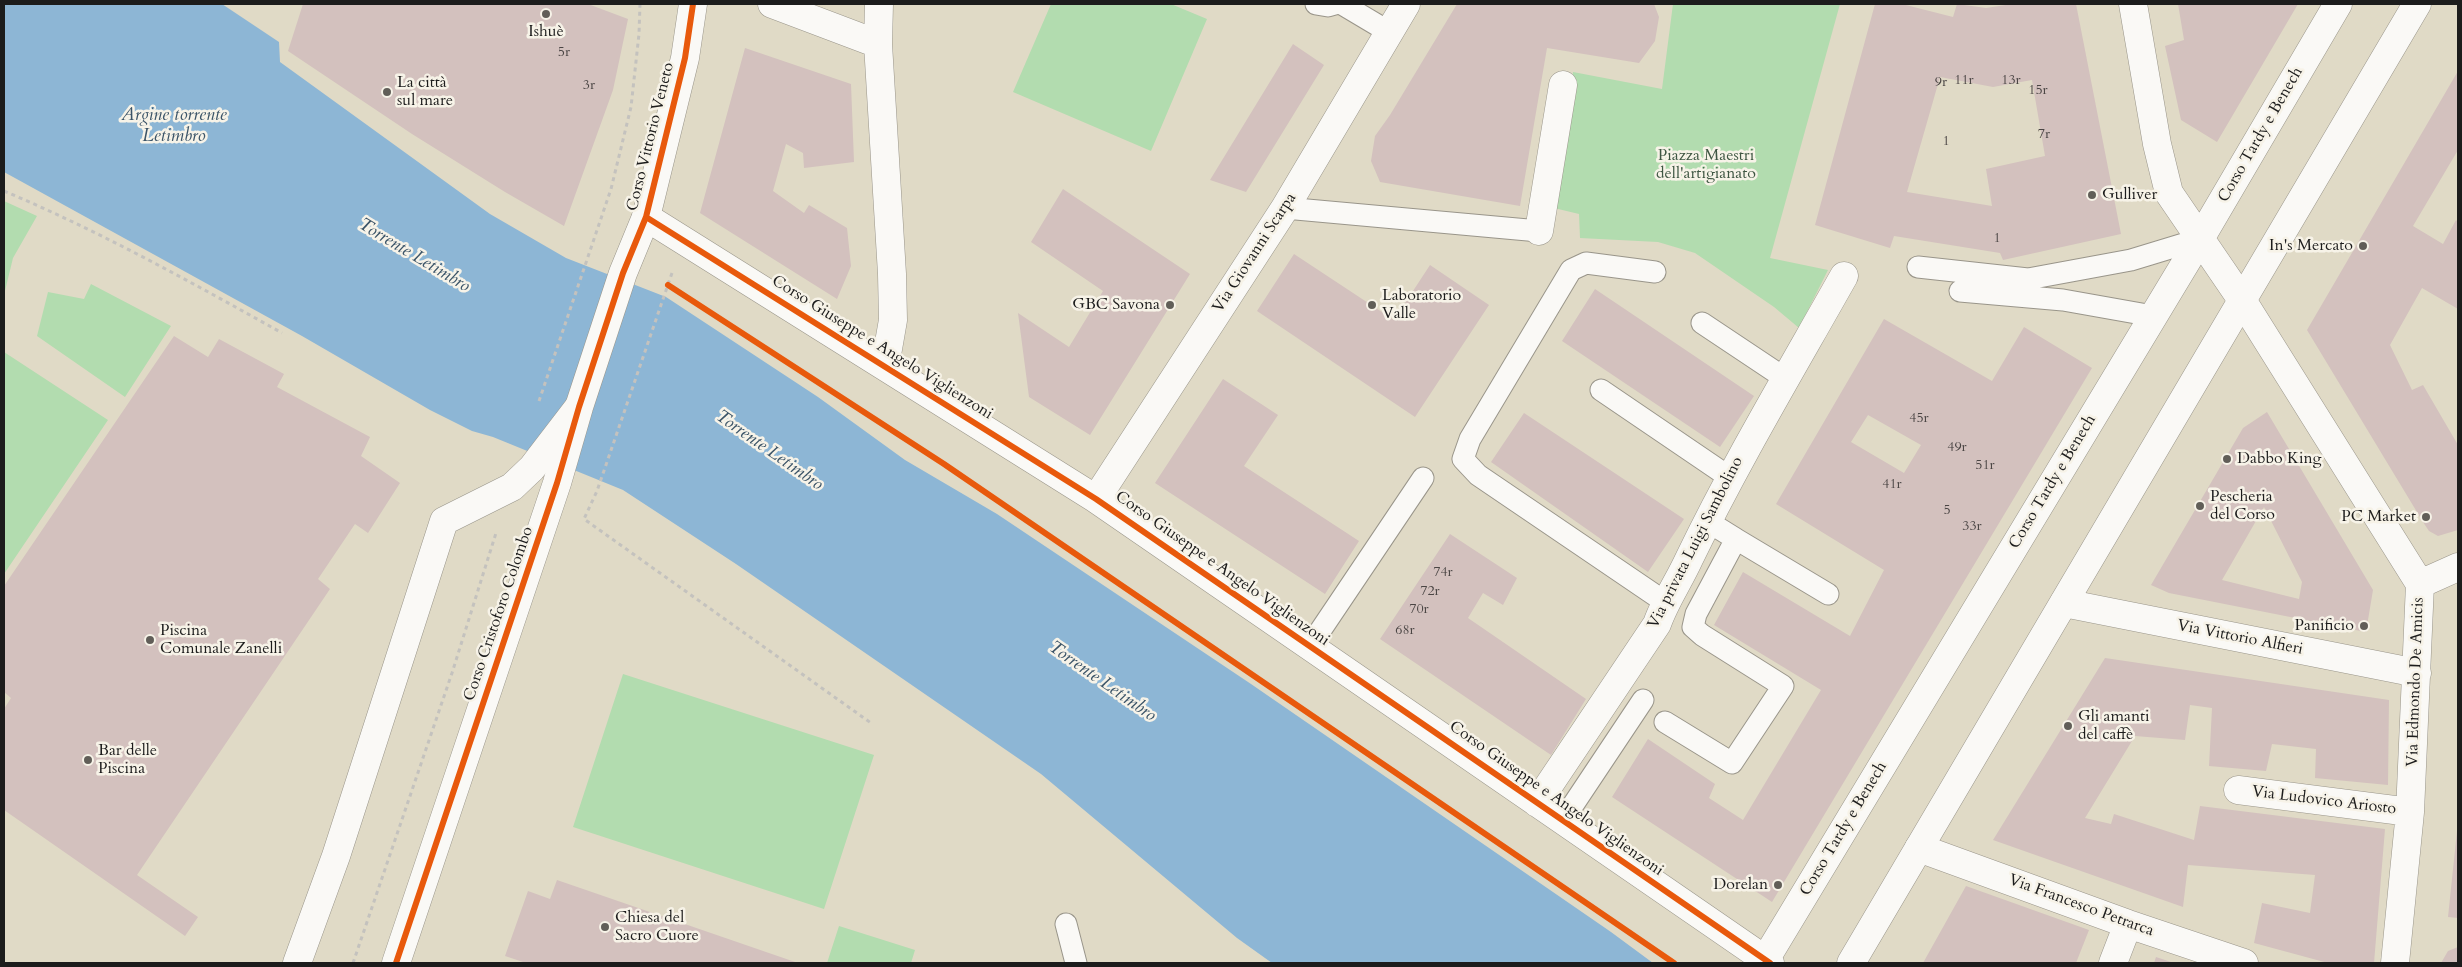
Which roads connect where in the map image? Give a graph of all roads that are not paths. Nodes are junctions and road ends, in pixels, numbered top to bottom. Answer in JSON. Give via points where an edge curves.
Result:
{"nodes":[{"id":1,"x":693,"y":4,"type":"edge"},
{"id":2,"x":772,"y":4,"type":"edge"},
{"id":3,"x":879,"y":4,"type":"edge"},
{"id":4,"x":1316,"y":4,"type":"edge"},
{"id":5,"x":1336,"y":4,"type":"edge"},
{"id":6,"x":1342,"y":4,"type":"edge"},
{"id":7,"x":1406,"y":4,"type":"edge"},
{"id":8,"x":2133,"y":4,"type":"edge"},
{"id":9,"x":2338,"y":4,"type":"edge"},
{"id":10,"x":2418,"y":4,"type":"edge"},
{"id":11,"x":1389,"y":32,"type":"junction"},
{"id":12,"x":878,"y":44,"type":"junction"},
{"id":13,"x":1563,"y":85,"type":"dead end"},
{"id":14,"x":1285,"y":208,"type":"junction"},
{"id":15,"x":646,"y":217,"type":"junction"},
{"id":16,"x":1539,"y":231,"type":"joint"},
{"id":17,"x":2200,"y":239,"type":"junction"},
{"id":18,"x":1918,"y":267,"type":"dead end"},
{"id":19,"x":1654,"y":272,"type":"dead end"},
{"id":20,"x":623,"y":273,"type":"joint"},
{"id":21,"x":1844,"y":276,"type":"dead end"},
{"id":22,"x":1960,"y":291,"type":"dead end"},
{"id":23,"x":2242,"y":300,"type":"junction"},
{"id":24,"x":2153,"y":316,"type":"junction"},
{"id":25,"x":1702,"y":322,"type":"dead end"},
{"id":26,"x":884,"y":366,"type":"junction"},
{"id":27,"x":1786,"y":379,"type":"junction"},
{"id":28,"x":1601,"y":390,"type":"dead end"},
{"id":29,"x":578,"y":407,"type":"junction"},
{"id":30,"x":1729,"y":477,"type":"junction"},
{"id":31,"x":1423,"y":478,"type":"dead end"},
{"id":32,"x":1096,"y":499,"type":"junction"},
{"id":33,"x":1707,"y":521,"type":"junction"},
{"id":34,"x":1736,"y":539,"type":"junction"},
{"id":35,"x":2458,"y":567,"type":"edge"},
{"id":36,"x":2420,"y":584,"type":"junction"},
{"id":37,"x":1828,"y":594,"type":"dead end"},
{"id":38,"x":1665,"y":602,"type":"junction"},
{"id":39,"x":2064,"y":603,"type":"junction"},
{"id":40,"x":1310,"y":646,"type":"junction"},
{"id":41,"x":2417,"y":673,"type":"junction"},
{"id":42,"x":1643,"y":700,"type":"dead end"},
{"id":43,"x":1665,"y":722,"type":"dead end"},
{"id":44,"x":2238,"y":790,"type":"dead end"},
{"id":45,"x":1537,"y":803,"type":"junction"},
{"id":46,"x":2410,"y":812,"type":"junction"},
{"id":47,"x":1562,"y":820,"type":"junction"},
{"id":48,"x":1919,"y":848,"type":"junction"},
{"id":49,"x":1066,"y":924,"type":"dead end"},
{"id":50,"x":2128,"y":924,"type":"junction"},
{"id":51,"x":1768,"y":962,"type":"edge"},
{"id":52,"x":297,"y":963,"type":"edge"},
{"id":53,"x":396,"y":963,"type":"edge"},
{"id":54,"x":1076,"y":963,"type":"edge"},
{"id":55,"x":1851,"y":963,"type":"edge"},
{"id":56,"x":2113,"y":963,"type":"edge"},
{"id":57,"x":2244,"y":963,"type":"edge"},
{"id":58,"x":2395,"y":963,"type":"edge"}],
"edges":[{"from":1,"to":15,"type":"street","name":"Corso Vittorio Veneto","via":[[685,58]]},
{"from":2,"to":12,"type":"street"},
{"from":3,"to":12,"type":"street"},
{"from":4,"to":5,"type":"lane"},
{"from":6,"to":11,"type":"lane"},
{"from":7,"to":11,"type":"street","name":"Via Giovanni Scarpa"},
{"from":8,"to":17,"type":"street","name":"Via Edmondo De Amicis","via":[[2157,144],[2169,193]]},
{"from":9,"to":17,"type":"street","name":"Corso Tardy e Benech"},
{"from":10,"to":23,"type":"street"},
{"from":11,"to":14,"type":"street","name":"Via Giovanni Scarpa"},
{"from":12,"to":26,"type":"street","via":[[893,320]]},
{"from":13,"to":16,"type":"street"},
{"from":14,"to":16,"type":"lane"},
{"from":14,"to":32,"type":"street","name":"Via Giovanni Scarpa"},
{"from":15,"to":20,"type":"street","name":"Corso Vittorio Veneto"},
{"from":15,"to":26,"type":"street","name":"Corso Giuseppe e Angelo Viglienzoni"},
{"from":17,"to":18,"type":"lane","via":[[2131,260],[2028,279]]},
{"from":17,"to":23,"type":"street","name":"Via Edmondo De Amicis"},
{"from":17,"to":24,"type":"street","name":"Corso Tardy e Benech"},
{"from":19,"to":38,"type":"lane","via":[[1586,263],[1571,270],[1470,439],[1463,459],[1478,475]]},
{"from":20,"to":29,"type":"street","name":"Corso Cristoforo Colombo"},
{"from":21,"to":27,"type":"street","name":"Via privata Luigi Sambolino"},
{"from":22,"to":24,"type":"lane","via":[[2063,300]]},
{"from":23,"to":36,"type":"street","name":"Via Edmondo De Amicis"},
{"from":23,"to":39,"type":"street"},
{"from":24,"to":51,"type":"street","name":"Corso Tardy e Benech"},
{"from":25,"to":27,"type":"lane"},
{"from":26,"to":32,"type":"street","name":"Corso Giuseppe e Angelo Viglienzoni"},
{"from":27,"to":30,"type":"street","name":"Via privata Luigi Sambolino"},
{"from":28,"to":30,"type":"lane"},
{"from":29,"to":52,"type":"street","name":"Corso Cristoforo Colombo","via":[[532,468],[512,487],[444,521],[336,856]]},
{"from":29,"to":53,"type":"street","name":"Corso Cristoforo Colombo","via":[[557,483]]},
{"from":30,"to":33,"type":"street","name":"Via privata Luigi Sambolino"},
{"from":31,"to":40,"type":"lane"},
{"from":32,"to":40,"type":"street","name":"Corso Giuseppe e Angelo Viglienzoni"},
{"from":33,"to":34,"type":"lane"},
{"from":33,"to":38,"type":"street","name":"Via privata Luigi Sambolino"},
{"from":34,"to":37,"type":"lane"},
{"from":34,"to":43,"type":"lane","via":[[1696,614],[1693,627],[1784,686],[1732,763]]},
{"from":35,"to":36,"type":"street"},
{"from":36,"to":41,"type":"street","name":"Via Edmondo De Amicis"},
{"from":38,"to":45,"type":"street","name":"Via privata Luigi Sambolino","via":[[1657,624]]},
{"from":39,"to":41,"type":"street","name":"Via Vittorio Alfieri"},
{"from":39,"to":48,"type":"street"},
{"from":40,"to":45,"type":"street","name":"Corso Giuseppe e Angelo Viglienzoni"},
{"from":41,"to":46,"type":"street","name":"Via Edmondo De Amicis"},
{"from":42,"to":47,"type":"lane"},
{"from":44,"to":46,"type":"street","name":"Via Ludovico Ariosto"},
{"from":45,"to":47,"type":"street","name":"Corso Giuseppe e Angelo Viglienzoni"},
{"from":46,"to":58,"type":"street","name":"Via Edmondo De Amicis"},
{"from":47,"to":51,"type":"street","name":"Corso Giuseppe e Angelo Viglienzoni"},
{"from":48,"to":50,"type":"street","name":"Via Francesco Petrarca"},
{"from":48,"to":55,"type":"street"},
{"from":49,"to":54,"type":"lane"},
{"from":50,"to":56,"type":"street"},
{"from":50,"to":57,"type":"street","name":"Via Francesco Petrarca"}]}
